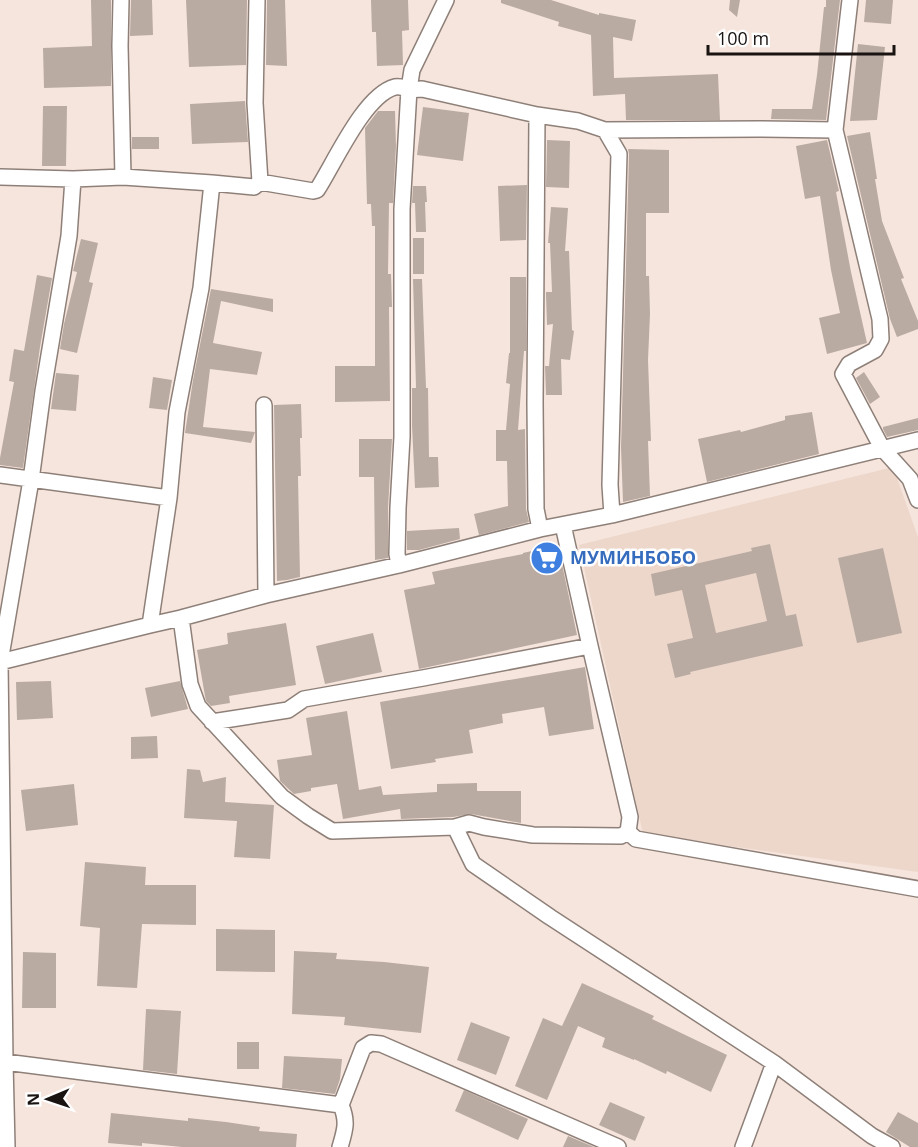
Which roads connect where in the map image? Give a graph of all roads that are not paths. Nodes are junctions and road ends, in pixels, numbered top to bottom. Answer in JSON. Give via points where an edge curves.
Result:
{"nodes":[{"id":1,"x":121,"y":0,"type":"edge"},
{"id":2,"x":257,"y":0,"type":"edge"},
{"id":3,"x":446,"y":0,"type":"edge"},
{"id":4,"x":850,"y":0,"type":"edge"},
{"id":5,"x":409,"y":89,"type":"junction"},
{"id":6,"x":537,"y":115,"type":"junction"},
{"id":7,"x":605,"y":130,"type":"junction"},
{"id":8,"x":835,"y":130,"type":"junction"},
{"id":9,"x":0,"y":177,"type":"edge"},
{"id":10,"x":123,"y":177,"type":"junction"},
{"id":11,"x":73,"y":179,"type":"junction"},
{"id":12,"x":260,"y":182,"type":"junction"},
{"id":13,"x":212,"y":183,"type":"junction"},
{"id":14,"x":264,"y":405,"type":"dead end"},
{"id":15,"x":918,"y":440,"type":"edge"},
{"id":16,"x":882,"y":448,"type":"junction"},
{"id":17,"x":0,"y":475,"type":"edge"},
{"id":18,"x":31,"y":480,"type":"junction"},
{"id":19,"x":169,"y":498,"type":"junction"},
{"id":20,"x":918,"y":500,"type":"edge"},
{"id":21,"x":612,"y":515,"type":"junction"},
{"id":22,"x":563,"y":525,"type":"junction"},
{"id":23,"x":540,"y":529,"type":"junction"},
{"id":24,"x":399,"y":565,"type":"junction"},
{"id":25,"x":266,"y":595,"type":"junction"},
{"id":26,"x":181,"y":618,"type":"junction"},
{"id":27,"x":150,"y":625,"type":"junction"},
{"id":28,"x":590,"y":646,"type":"junction"},
{"id":29,"x":0,"y":662,"type":"edge"},
{"id":30,"x":212,"y":722,"type":"junction"},
{"id":31,"x":455,"y":827,"type":"junction"},
{"id":32,"x":628,"y":832,"type":"junction"},
{"id":33,"x":918,"y":889,"type":"edge"},
{"id":34,"x":5,"y":1062,"type":"junction"},
{"id":35,"x":774,"y":1062,"type":"junction"},
{"id":36,"x":341,"y":1105,"type":"junction"},
{"id":37,"x":7,"y":1147,"type":"edge"},
{"id":38,"x":340,"y":1147,"type":"edge"},
{"id":39,"x":618,"y":1147,"type":"edge"},
{"id":40,"x":743,"y":1147,"type":"edge"},
{"id":41,"x":892,"y":1147,"type":"edge"}],
"edges":[{"from":1,"to":10,"type":"street"},
{"from":2,"to":12,"type":"street","via":[[255,103]]},
{"from":3,"to":5,"type":"street","via":[[412,70]]},
{"from":4,"to":8,"type":"street"},
{"from":5,"to":6,"type":"street"},
{"from":5,"to":12,"type":"street","via":[[393,87],[368,107],[317,190]]},
{"from":5,"to":24,"type":"street","via":[[402,209]]},
{"from":6,"to":7,"type":"street"},
{"from":6,"to":23,"type":"street","via":[[535,403],[536,509]]},
{"from":7,"to":8,"type":"street"},
{"from":7,"to":21,"type":"street","via":[[619,154]]},
{"from":8,"to":16,"type":"street","via":[[880,319],[881,339],[875,350],[849,364],[843,374]]},
{"from":9,"to":11,"type":"street"},
{"from":10,"to":11,"type":"street"},
{"from":10,"to":13,"type":"street"},
{"from":11,"to":18,"type":"street","via":[[69,236]]},
{"from":12,"to":13,"type":"street","via":[[254,187]]},
{"from":13,"to":19,"type":"street","via":[[201,288],[177,412]]},
{"from":14,"to":25,"type":"street"},
{"from":15,"to":16,"type":"street"},
{"from":16,"to":20,"type":"street","via":[[910,479]]},
{"from":16,"to":21,"type":"street"},
{"from":17,"to":18,"type":"street"},
{"from":18,"to":19,"type":"street"},
{"from":18,"to":29,"type":"street"},
{"from":19,"to":27,"type":"street"},
{"from":21,"to":22,"type":"street"},
{"from":22,"to":23,"type":"street"},
{"from":22,"to":28,"type":"street"},
{"from":23,"to":24,"type":"street"},
{"from":24,"to":25,"type":"street"},
{"from":25,"to":26,"type":"street"},
{"from":26,"to":27,"type":"street"},
{"from":26,"to":30,"type":"street","via":[[190,684],[198,706]]},
{"from":27,"to":29,"type":"street"},
{"from":28,"to":30,"type":"street","via":[[304,699],[288,710]]},
{"from":28,"to":32,"type":"street","via":[[630,817]]},
{"from":29,"to":34,"type":"street"},
{"from":30,"to":31,"type":"street","via":[[282,797],[332,831]]},
{"from":31,"to":32,"type":"street","via":[[469,823],[532,835],[621,836]]},
{"from":31,"to":35,"type":"street","via":[[473,864]]},
{"from":32,"to":33,"type":"street","via":[[636,839]]},
{"from":34,"to":36,"type":"street"},
{"from":34,"to":37,"type":"street"},
{"from":35,"to":40,"type":"street"},
{"from":35,"to":41,"type":"street"},
{"from":36,"to":38,"type":"street","via":[[346,1116]]},
{"from":36,"to":39,"type":"street","via":[[363,1048],[371,1043],[381,1044]]}]}
